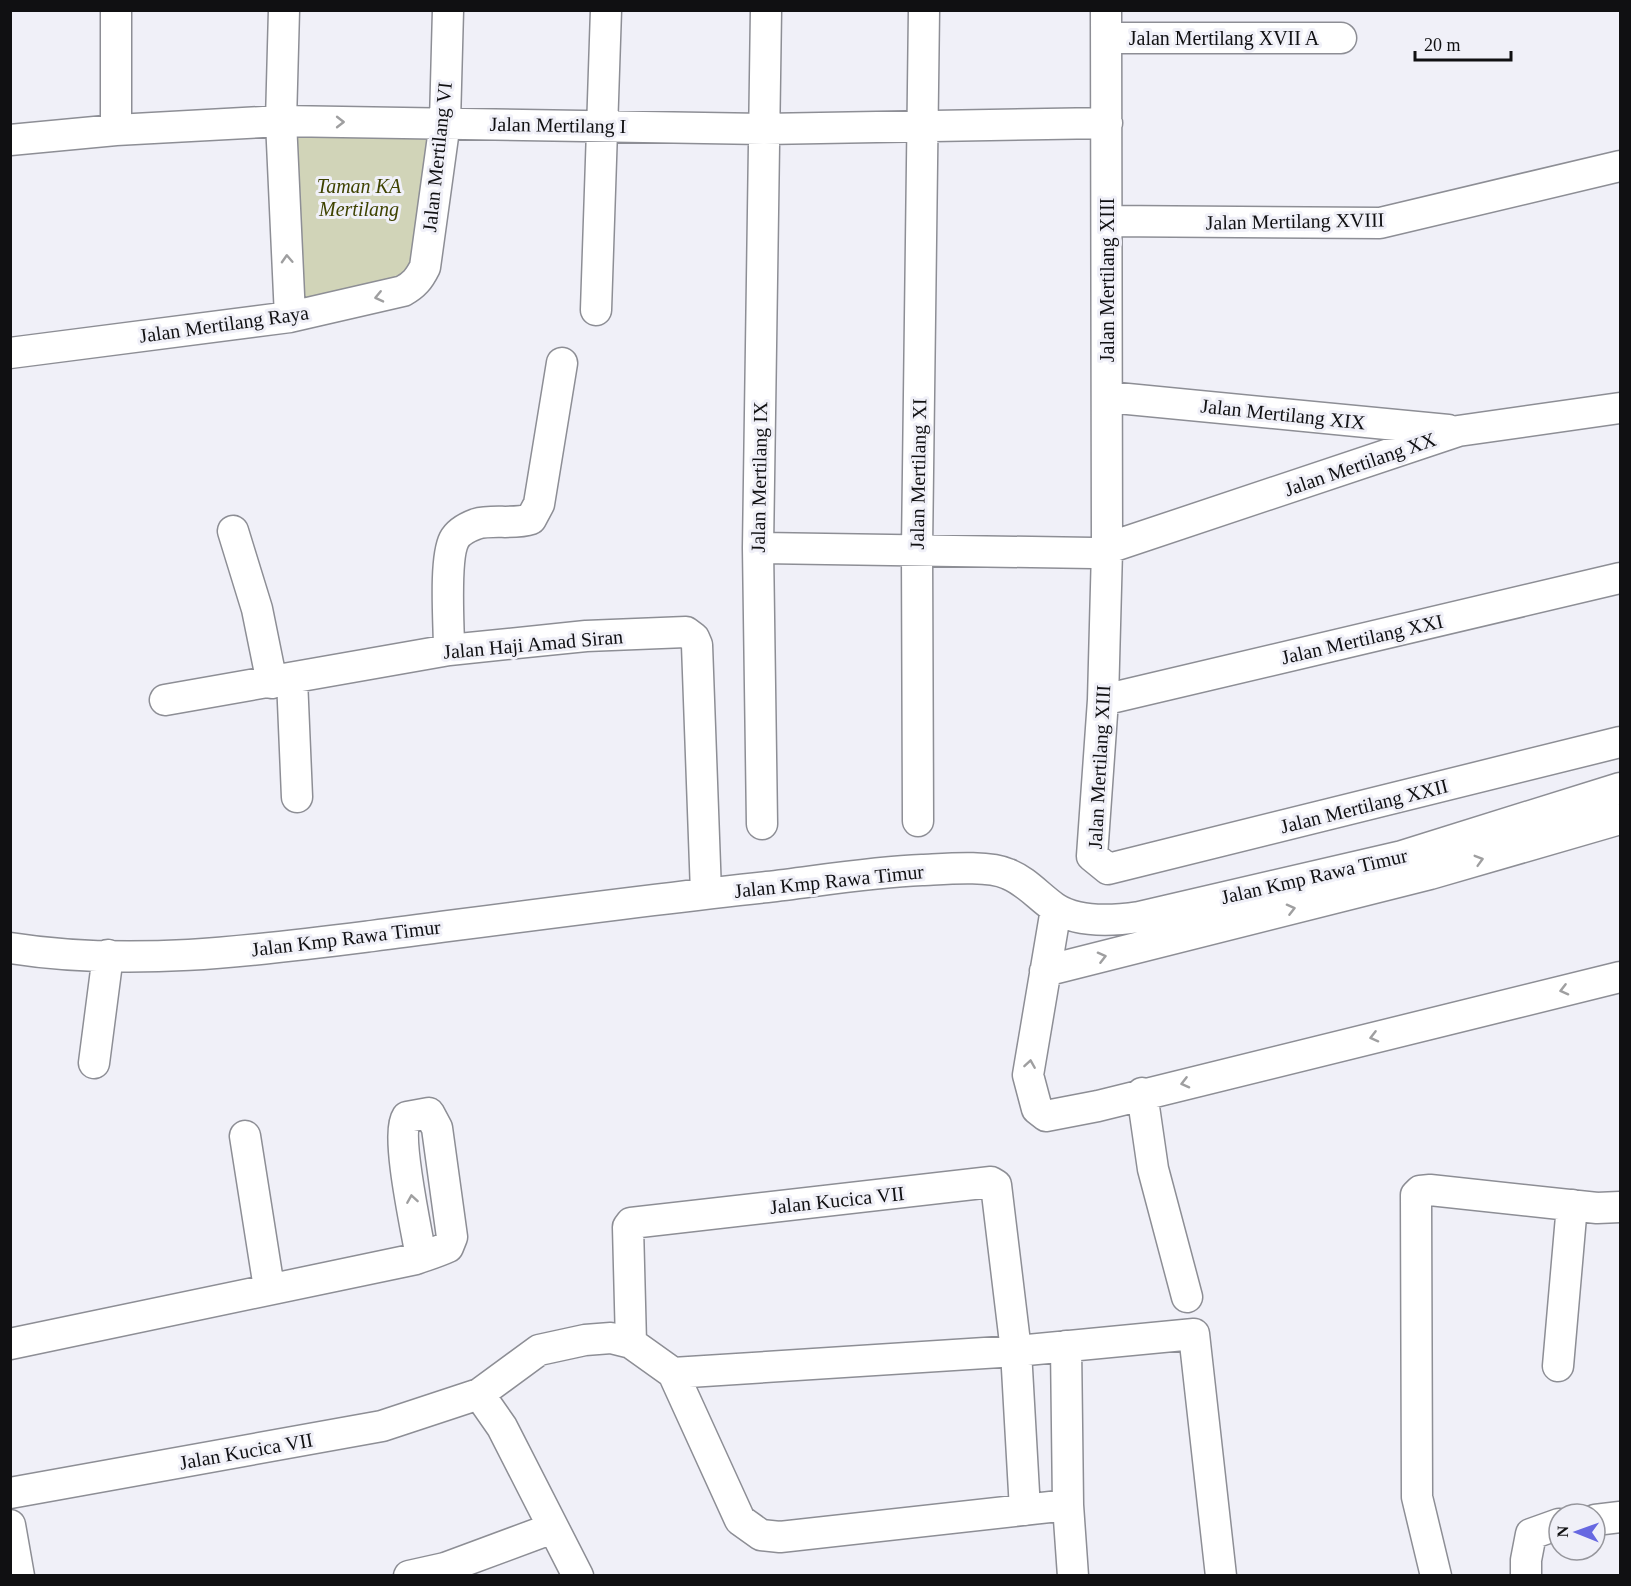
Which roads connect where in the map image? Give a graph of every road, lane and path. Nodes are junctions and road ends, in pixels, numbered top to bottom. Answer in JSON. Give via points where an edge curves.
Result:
{"nodes":[{"id":1,"x":116,"y":10,"type":"edge"},
{"id":2,"x":284,"y":10,"type":"edge"},
{"id":3,"x":448,"y":10,"type":"edge"},
{"id":4,"x":606,"y":10,"type":"edge"},
{"id":5,"x":766,"y":10,"type":"edge"},
{"id":6,"x":924,"y":10,"type":"edge"},
{"id":7,"x":1106,"y":24,"type":"edge"},
{"id":8,"x":1341,"y":38,"type":"dead end"},
{"id":9,"x":281,"y":122,"type":"junction"},
{"id":10,"x":445,"y":122,"type":"junction"},
{"id":11,"x":1107,"y":123,"type":"junction"},
{"id":12,"x":604,"y":127,"type":"junction"},
{"id":13,"x":923,"y":127,"type":"junction"},
{"id":14,"x":764,"y":129,"type":"junction"},
{"id":15,"x":116,"y":130,"type":"junction"},
{"id":16,"x":10,"y":140,"type":"edge"},
{"id":17,"x":1620,"y":166,"type":"edge"},
{"id":18,"x":1107,"y":221,"type":"junction"},
{"id":19,"x":425,"y":267,"type":"joint"},
{"id":20,"x":596,"y":310,"type":"dead end"},
{"id":21,"x":290,"y":317,"type":"junction"},
{"id":22,"x":10,"y":353,"type":"edge"},
{"id":23,"x":562,"y":363,"type":"dead end"},
{"id":24,"x":1107,"y":397,"type":"junction"},
{"id":25,"x":1620,"y":408,"type":"edge"},
{"id":26,"x":1458,"y":431,"type":"junction"},
{"id":27,"x":233,"y":531,"type":"dead end"},
{"id":28,"x":758,"y":548,"type":"junction"},
{"id":29,"x":917,"y":549,"type":"junction"},
{"id":30,"x":1107,"y":550,"type":"junction"},
{"id":31,"x":1620,"y":578,"type":"edge"},
{"id":32,"x":449,"y":650,"type":"junction"},
{"id":33,"x":282,"y":681,"type":"junction"},
{"id":34,"x":165,"y":700,"type":"dead end"},
{"id":35,"x":1103,"y":700,"type":"junction"},
{"id":36,"x":1620,"y":742,"type":"edge"},
{"id":37,"x":1620,"y":788,"type":"edge"},
{"id":38,"x":297,"y":797,"type":"dead end"},
{"id":39,"x":1620,"y":819,"type":"edge"},
{"id":40,"x":918,"y":821,"type":"dead end"},
{"id":41,"x":762,"y":824,"type":"dead end"},
{"id":42,"x":1108,"y":869,"type":"joint"},
{"id":43,"x":706,"y":893,"type":"junction"},
{"id":44,"x":1056,"y":909,"type":"junction"},
{"id":45,"x":10,"y":948,"type":"edge"},
{"id":46,"x":108,"y":955,"type":"junction"},
{"id":47,"x":1045,"y":971,"type":"junction"},
{"id":48,"x":1620,"y":977,"type":"edge"},
{"id":49,"x":94,"y":1063,"type":"dead end"},
{"id":50,"x":1142,"y":1093,"type":"junction"},
{"id":51,"x":245,"y":1136,"type":"dead end"},
{"id":52,"x":1572,"y":1205,"type":"junction"},
{"id":53,"x":1620,"y":1207,"type":"edge"},
{"id":54,"x":421,"y":1257,"type":"dead end"},
{"id":55,"x":269,"y":1288,"type":"junction"},
{"id":56,"x":1187,"y":1297,"type":"dead end"},
{"id":57,"x":631,"y":1343,"type":"junction"},
{"id":58,"x":10,"y":1344,"type":"edge"},
{"id":59,"x":1066,"y":1346,"type":"junction"},
{"id":60,"x":1016,"y":1351,"type":"junction"},
{"id":61,"x":1558,"y":1366,"type":"dead end"},
{"id":62,"x":673,"y":1373,"type":"junction"},
{"id":63,"x":479,"y":1394,"type":"junction"},
{"id":64,"x":10,"y":1493,"type":"edge"},
{"id":65,"x":1068,"y":1505,"type":"junction"},
{"id":66,"x":1025,"y":1510,"type":"junction"},
{"id":67,"x":10,"y":1525,"type":"edge"},
{"id":68,"x":553,"y":1528,"type":"junction"},
{"id":69,"x":1547,"y":1528,"type":"edge"},
{"id":70,"x":16,"y":1569,"type":"edge"},
{"id":71,"x":410,"y":1575,"type":"edge"},
{"id":72,"x":578,"y":1575,"type":"edge"},
{"id":73,"x":1073,"y":1575,"type":"edge"},
{"id":74,"x":1221,"y":1575,"type":"edge"},
{"id":75,"x":1436,"y":1575,"type":"edge"},
{"id":76,"x":1526,"y":1575,"type":"edge"}],
"edges":[{"from":1,"to":15,"type":"street"},
{"from":2,"to":9,"type":"street"},
{"from":3,"to":10,"type":"street","name":"Jalan Mertilang VI"},
{"from":4,"to":12,"type":"street"},
{"from":5,"to":14,"type":"street","name":"Jalan Mertilang IX"},
{"from":6,"to":13,"type":"street","name":"Jalan Mertilang XI"},
{"from":7,"to":8,"type":"street","name":"Jalan Mertilang XVII A"},
{"from":7,"to":11,"type":"street","name":"Jalan Mertilang XIII"},
{"from":9,"to":10,"type":"street","name":"Jalan Mertilang I","one_way":true},
{"from":9,"to":15,"type":"street","name":"Jalan Mertilang I"},
{"from":21,"to":9,"type":"street","one_way":true},
{"from":10,"to":12,"type":"street","name":"Jalan Mertilang I"},
{"from":10,"to":19,"type":"street","name":"Jalan Mertilang VI"},
{"from":11,"to":13,"type":"street","name":"Jalan Mertilang I"},
{"from":11,"to":18,"type":"street","name":"Jalan Mertilang XIII"},
{"from":12,"to":14,"type":"street","name":"Jalan Mertilang I"},
{"from":12,"to":20,"type":"street"},
{"from":13,"to":14,"type":"street","name":"Jalan Mertilang I"},
{"from":13,"to":29,"type":"street","name":"Jalan Mertilang XI"},
{"from":14,"to":28,"type":"street","name":"Jalan Mertilang IX"},
{"from":15,"to":16,"type":"street","name":"Jalan Mertilang I"},
{"from":17,"to":18,"type":"street","name":"Jalan Mertilang XVIII","via":[[1380,223]]},
{"from":18,"to":24,"type":"street","name":"Jalan Mertilang XIII"},
{"from":19,"to":21,"type":"street","name":"Jalan Mertilang Raya","one_way":true,"via":[[419,280],[403,291]]},
{"from":21,"to":22,"type":"street","name":"Jalan Mertilang Raya"},
{"from":23,"to":32,"type":"street","via":[[539,504],[531,519],[479,523],[465,528],[454,539],[450,556]]},
{"from":24,"to":26,"type":"street","name":"Jalan Mertilang XIX"},
{"from":24,"to":30,"type":"street","name":"Jalan Mertilang XIII"},
{"from":25,"to":26,"type":"street","name":"Jalan Mertilang XX"},
{"from":26,"to":30,"type":"street","name":"Jalan Mertilang XX"},
{"from":27,"to":33,"type":"street"},
{"from":28,"to":29,"type":"street"},
{"from":28,"to":41,"type":"street","name":"Jalan Mertilang IX"},
{"from":29,"to":30,"type":"street","via":[[1093,553]]},
{"from":29,"to":40,"type":"street","name":"Jalan Mertilang XI"},
{"from":30,"to":35,"type":"street","name":"Jalan Mertilang XIII"},
{"from":31,"to":35,"type":"street","name":"Jalan Mertilang XXI"},
{"from":32,"to":33,"type":"street","name":"Jalan Haji Amad Siran"},
{"from":32,"to":43,"type":"street","name":"Jalan Haji Amad Siran","via":[[586,636],[686,632],[694,638]]},
{"from":33,"to":34,"type":"street","name":"Jalan Haji Amad Siran"},
{"from":33,"to":38,"type":"street"},
{"from":35,"to":42,"type":"street","name":"Jalan Mertilang XIII","via":[[1092,856]]},
{"from":36,"to":42,"type":"street","name":"Jalan Mertilang XXII"},
{"from":37,"to":44,"type":"street","name":"Jalan Kmp Rawa Timur","via":[[1402,856],[1139,917],[1089,919]]},
{"from":47,"to":39,"type":"street","one_way":true,"via":[[1430,874]]},
{"from":43,"to":44,"type":"street","name":"Jalan Kmp Rawa Timur","via":[[919,870],[975,870],[1007,873]]},
{"from":43,"to":46,"type":"street","name":"Jalan Kmp Rawa Timur","via":[[307,945],[177,956]]},
{"from":44,"to":47,"type":"street"},
{"from":45,"to":46,"type":"street","name":"Jalan Kmp Rawa Timur","via":[[55,955]]},
{"from":46,"to":49,"type":"street"},
{"from":50,"to":47,"type":"street","one_way":true,"via":[[1046,1116],[1037,1109],[1028,1075]]},
{"from":48,"to":50,"type":"street","one_way":true},
{"from":50,"to":56,"type":"street","via":[[1154,1169]]},
{"from":51,"to":55,"type":"street"},
{"from":52,"to":53,"type":"street"},
{"from":52,"to":61,"type":"street"},
{"from":52,"to":75,"type":"street","via":[[1430,1190],[1416,1195],[1417,1497]]},
{"from":54,"to":55,"type":"street"},
{"from":55,"to":58,"type":"street"},
{"from":57,"to":60,"type":"street","name":"Jalan Kucica VII","via":[[630,1223],[991,1182],[999,1194]]},
{"from":57,"to":62,"type":"street","name":"Jalan Kucica VII"},
{"from":57,"to":63,"type":"street","name":"Jalan Kucica VII","via":[[611,1338],[539,1350]]},
{"from":59,"to":60,"type":"street"},
{"from":59,"to":65,"type":"street"},
{"from":59,"to":74,"type":"street","via":[[1194,1334]]},
{"from":60,"to":62,"type":"street"},
{"from":60,"to":66,"type":"street","name":"Jalan Kucica VII"},
{"from":62,"to":66,"type":"street","name":"Jalan Kucica VII","via":[[740,1520],[761,1535],[780,1537]]},
{"from":63,"to":64,"type":"street","name":"Jalan Kucica VII","via":[[382,1426]]},
{"from":63,"to":68,"type":"street","via":[[501,1427]]},
{"from":65,"to":66,"type":"street","name":"Jalan Kucica VII"},
{"from":65,"to":73,"type":"street"},
{"from":67,"to":70,"type":"street"},
{"from":68,"to":71,"type":"street","via":[[445,1568]]},
{"from":68,"to":72,"type":"street"},
{"from":69,"to":76,"type":"street","via":[[1531,1534]]}]}
